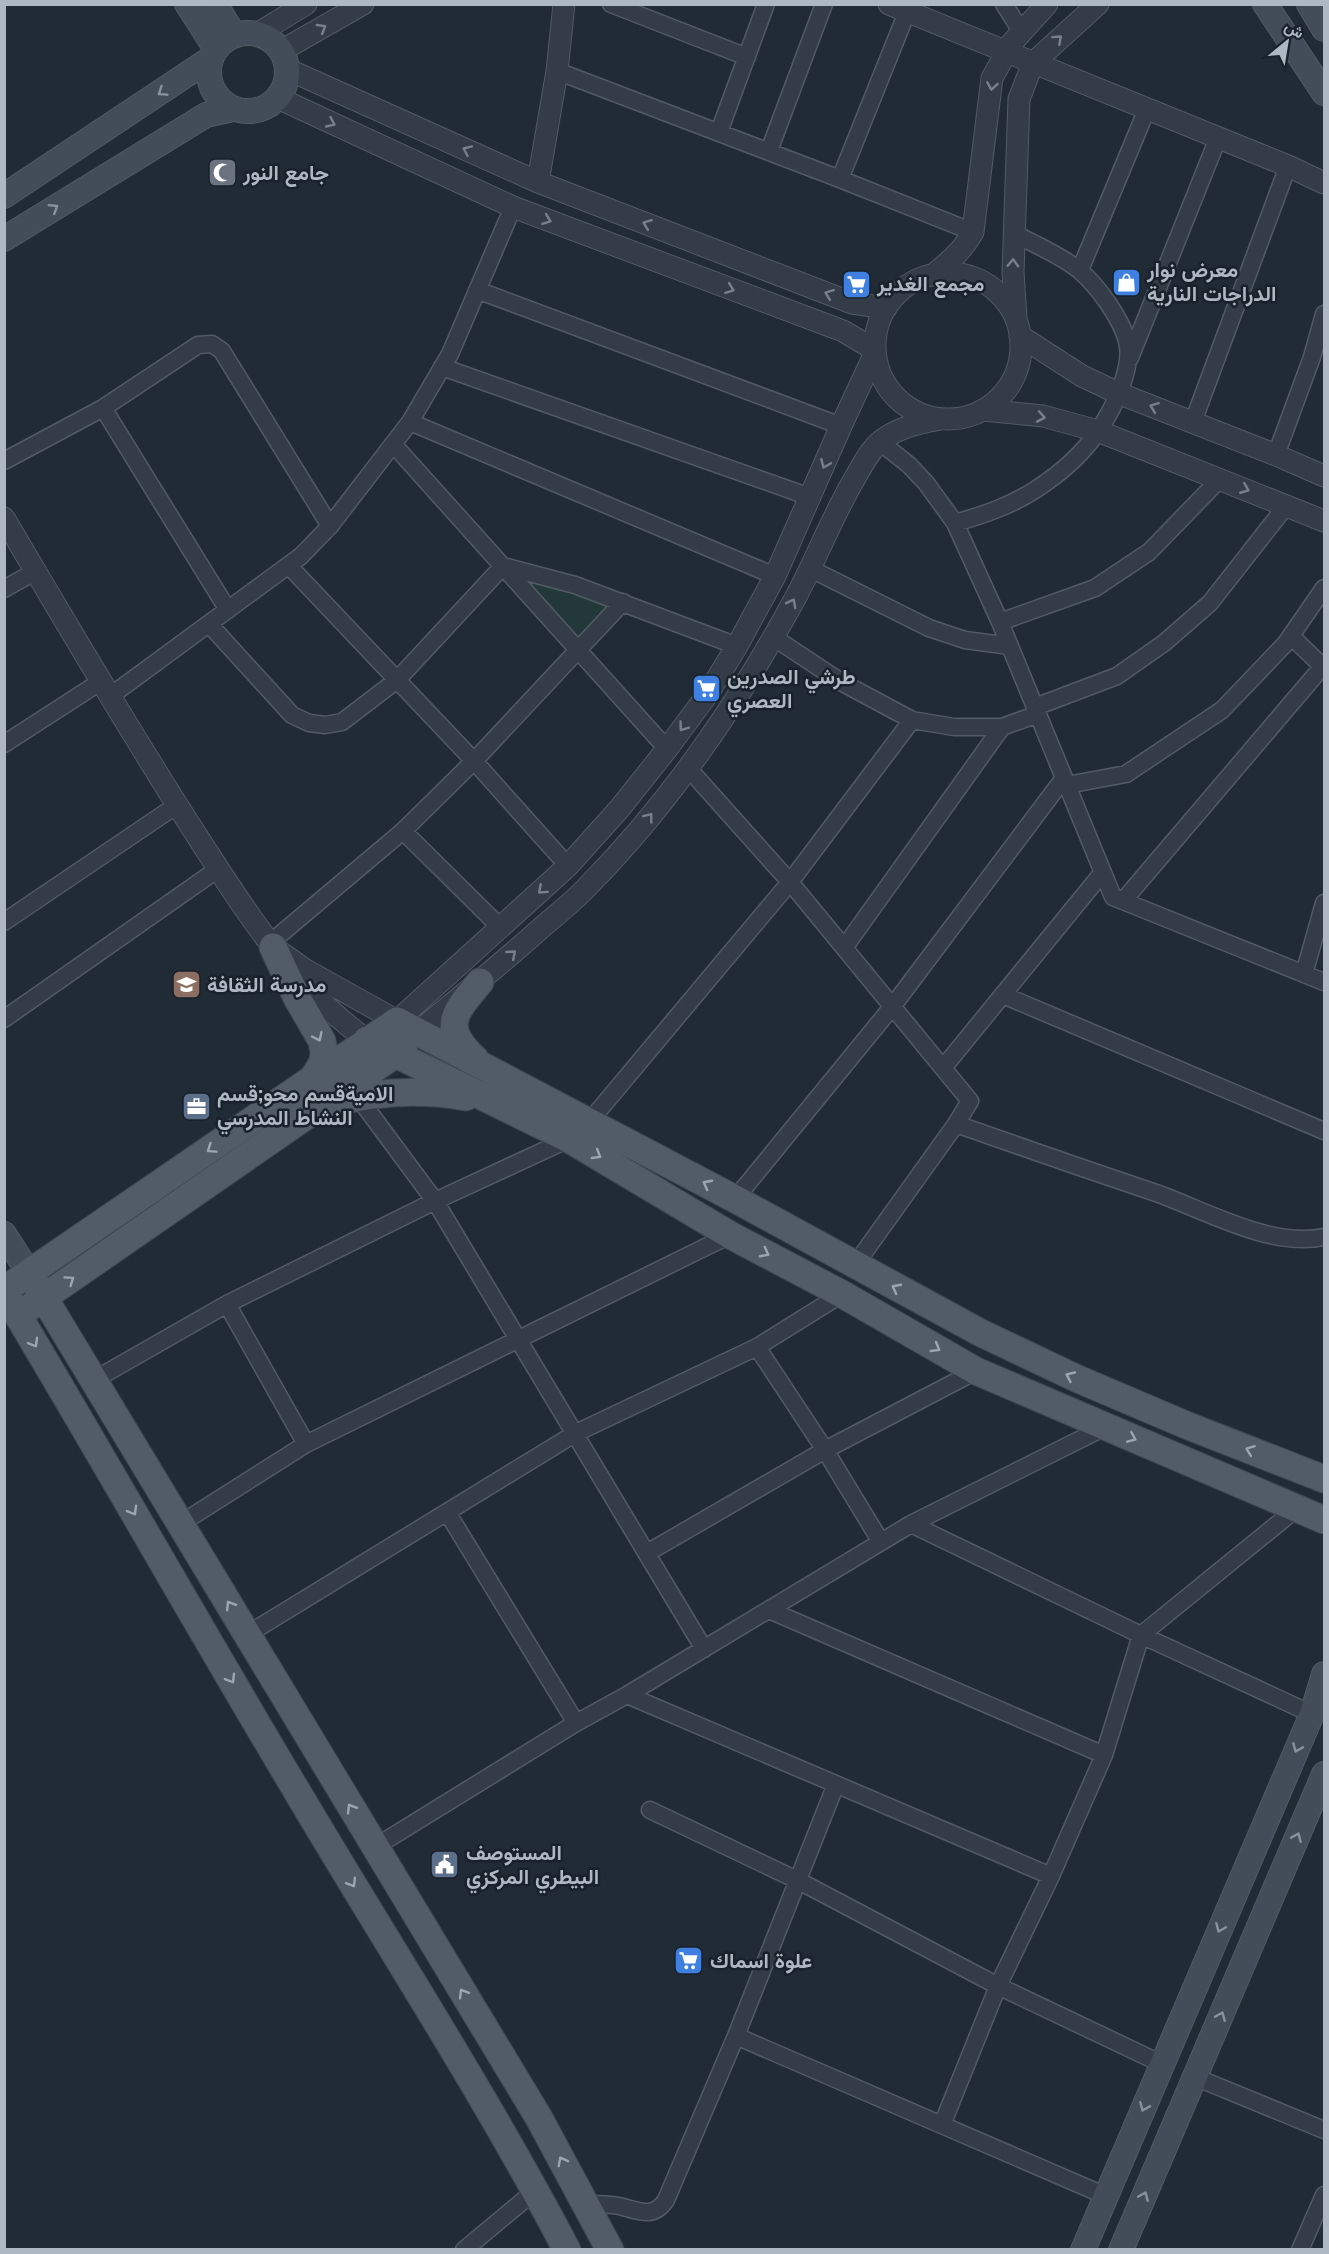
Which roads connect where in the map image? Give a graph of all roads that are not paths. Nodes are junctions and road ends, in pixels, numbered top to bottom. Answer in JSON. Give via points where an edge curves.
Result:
{"nodes":[{"id":1,"x":187,"y":4,"type":"edge"},
{"id":2,"x":215,"y":4,"type":"edge"},
{"id":3,"x":306,"y":4,"type":"edge"},
{"id":4,"x":363,"y":4,"type":"edge"},
{"id":5,"x":564,"y":4,"type":"edge"},
{"id":6,"x":611,"y":4,"type":"edge"},
{"id":7,"x":766,"y":4,"type":"edge"},
{"id":8,"x":824,"y":4,"type":"edge"},
{"id":9,"x":1004,"y":4,"type":"edge"},
{"id":10,"x":1047,"y":4,"type":"edge"},
{"id":11,"x":1098,"y":4,"type":"edge"},
{"id":12,"x":1265,"y":4,"type":"edge"},
{"id":13,"x":1310,"y":4,"type":"edge"},
{"id":14,"x":898,"y":8,"type":"edge"},
{"id":15,"x":1324,"y":29,"type":"edge"},
{"id":16,"x":1021,"y":31,"type":"junction"},
{"id":17,"x":229,"y":44,"type":"junction"},
{"id":18,"x":1005,"y":52,"type":"junction"},
{"id":19,"x":747,"y":57,"type":"junction"},
{"id":20,"x":284,"y":60,"type":"junction"},
{"id":21,"x":1033,"y":63,"type":"junction"},
{"id":22,"x":557,"y":70,"type":"junction"},
{"id":23,"x":1324,"y":93,"type":"edge"},
{"id":24,"x":278,"y":98,"type":"junction"},
{"id":25,"x":233,"y":109,"type":"junction"},
{"id":26,"x":1147,"y":109,"type":"junction"},
{"id":27,"x":719,"y":132,"type":"junction"},
{"id":28,"x":1218,"y":138,"type":"junction"},
{"id":29,"x":769,"y":151,"type":"junction"},
{"id":30,"x":1288,"y":166,"type":"junction"},
{"id":31,"x":840,"y":179,"type":"junction"},
{"id":32,"x":538,"y":182,"type":"junction"},
{"id":33,"x":1324,"y":183,"type":"edge"},
{"id":34,"x":4,"y":196,"type":"edge"},
{"id":35,"x":513,"y":207,"type":"junction"},
{"id":36,"x":973,"y":232,"type":"junction"},
{"id":37,"x":1015,"y":234,"type":"junction"},
{"id":38,"x":4,"y":239,"type":"edge"},
{"id":39,"x":1080,"y":270,"type":"junction"},
{"id":40,"x":933,"y":275,"type":"junction"},
{"id":41,"x":477,"y":291,"type":"junction"},
{"id":42,"x":886,"y":308,"type":"junction"},
{"id":43,"x":1324,"y":314,"type":"edge"},
{"id":44,"x":1018,"y":328,"type":"junction"},
{"id":45,"x":875,"y":351,"type":"junction"},
{"id":46,"x":1318,"y":359,"type":"edge"},
{"id":47,"x":1128,"y":362,"type":"junction"},
{"id":48,"x":442,"y":367,"type":"junction"},
{"id":49,"x":1118,"y":393,"type":"junction"},
{"id":50,"x":102,"y":408,"type":"junction"},
{"id":51,"x":983,"y":410,"type":"junction"},
{"id":52,"x":940,"y":419,"type":"junction"},
{"id":53,"x":411,"y":422,"type":"junction"},
{"id":54,"x":1193,"y":422,"type":"junction"},
{"id":55,"x":841,"y":426,"type":"junction"},
{"id":56,"x":1098,"y":431,"type":"junction"},
{"id":57,"x":880,"y":442,"type":"junction"},
{"id":58,"x":393,"y":444,"type":"junction"},
{"id":59,"x":1276,"y":455,"type":"junction"},
{"id":60,"x":4,"y":461,"type":"edge"},
{"id":61,"x":1324,"y":476,"type":"edge"},
{"id":62,"x":1220,"y":479,"type":"junction"},
{"id":63,"x":810,"y":497,"type":"junction"},
{"id":64,"x":1286,"y":506,"type":"junction"},
{"id":65,"x":4,"y":518,"type":"edge"},
{"id":66,"x":1324,"y":521,"type":"edge"},
{"id":67,"x":955,"y":523,"type":"junction"},
{"id":68,"x":330,"y":526,"type":"junction"},
{"id":69,"x":289,"y":566,"type":"junction"},
{"id":70,"x":502,"y":566,"type":"junction"},
{"id":71,"x":809,"y":568,"type":"junction"},
{"id":72,"x":36,"y":572,"type":"junction"},
{"id":73,"x":775,"y":576,"type":"junction"},
{"id":74,"x":1324,"y":588,"type":"edge"},
{"id":75,"x":4,"y":589,"type":"edge"},
{"id":76,"x":623,"y":602,"type":"junction"},
{"id":77,"x":228,"y":610,"type":"junction"},
{"id":78,"x":1000,"y":622,"type":"junction"},
{"id":79,"x":209,"y":624,"type":"junction"},
{"id":80,"x":1291,"y":636,"type":"junction"},
{"id":81,"x":772,"y":638,"type":"junction"},
{"id":82,"x":737,"y":646,"type":"junction"},
{"id":83,"x":1010,"y":646,"type":"junction"},
{"id":84,"x":577,"y":651,"type":"junction"},
{"id":85,"x":1324,"y":667,"type":"edge"},
{"id":86,"x":397,"y":680,"type":"junction"},
{"id":87,"x":105,"y":690,"type":"junction"},
{"id":88,"x":1036,"y":711,"type":"junction"},
{"id":89,"x":912,"y":720,"type":"junction"},
{"id":90,"x":1002,"y":727,"type":"junction"},
{"id":91,"x":4,"y":744,"type":"edge"},
{"id":92,"x":667,"y":749,"type":"junction"},
{"id":93,"x":474,"y":761,"type":"junction"},
{"id":94,"x":688,"y":768,"type":"junction"},
{"id":95,"x":1066,"y":782,"type":"junction"},
{"id":96,"x":177,"y":805,"type":"junction"},
{"id":97,"x":403,"y":831,"type":"junction"},
{"id":98,"x":568,"y":867,"type":"junction"},
{"id":99,"x":218,"y":869,"type":"junction"},
{"id":100,"x":1103,"y":872,"type":"junction"},
{"id":101,"x":790,"y":882,"type":"junction"},
{"id":102,"x":1123,"y":901,"type":"junction"},
{"id":103,"x":1324,"y":903,"type":"edge"},
{"id":104,"x":4,"y":922,"type":"edge"},
{"id":105,"x":501,"y":928,"type":"junction"},
{"id":106,"x":272,"y":945,"type":"junction"},
{"id":107,"x":844,"y":948,"type":"junction"},
{"id":108,"x":1304,"y":974,"type":"junction"},
{"id":109,"x":480,"y":982,"type":"junction"},
{"id":110,"x":1324,"y":982,"type":"edge"},
{"id":111,"x":1003,"y":995,"type":"junction"},
{"id":112,"x":892,"y":1007,"type":"junction"},
{"id":113,"x":4,"y":1018,"type":"edge"},
{"id":114,"x":407,"y":1026,"type":"junction"},
{"id":115,"x":367,"y":1040,"type":"junction"},
{"id":116,"x":394,"y":1055,"type":"junction"},
{"id":117,"x":483,"y":1066,"type":"junction"},
{"id":118,"x":943,"y":1068,"type":"junction"},
{"id":119,"x":312,"y":1080,"type":"junction"},
{"id":120,"x":354,"y":1091,"type":"junction"},
{"id":121,"x":504,"y":1108,"type":"junction"},
{"id":122,"x":956,"y":1124,"type":"junction"},
{"id":123,"x":579,"y":1130,"type":"junction"},
{"id":124,"x":1324,"y":1131,"type":"edge"},
{"id":125,"x":735,"y":1199,"type":"junction"},
{"id":126,"x":435,"y":1201,"type":"junction"},
{"id":127,"x":4,"y":1234,"type":"edge"},
{"id":128,"x":730,"y":1235,"type":"junction"},
{"id":129,"x":1324,"y":1238,"type":"edge"},
{"id":130,"x":855,"y":1265,"type":"junction"},
{"id":131,"x":30,"y":1273,"type":"junction"},
{"id":132,"x":4,"y":1291,"type":"edge"},
{"id":133,"x":843,"y":1294,"type":"junction"},
{"id":134,"x":45,"y":1297,"type":"junction"},
{"id":135,"x":227,"y":1304,"type":"junction"},
{"id":136,"x":11,"y":1320,"type":"edge"},
{"id":137,"x":518,"y":1340,"type":"junction"},
{"id":138,"x":757,"y":1347,"type":"junction"},
{"id":139,"x":976,"y":1371,"type":"junction"},
{"id":140,"x":94,"y":1380,"type":"junction"},
{"id":141,"x":1105,"y":1427,"type":"junction"},
{"id":142,"x":576,"y":1433,"type":"junction"},
{"id":143,"x":306,"y":1444,"type":"junction"},
{"id":144,"x":825,"y":1450,"type":"junction"},
{"id":145,"x":1296,"y":1468,"type":"junction"},
{"id":146,"x":1324,"y":1479,"type":"edge"},
{"id":147,"x":1290,"y":1506,"type":"junction"},
{"id":148,"x":447,"y":1512,"type":"junction"},
{"id":149,"x":1324,"y":1520,"type":"edge"},
{"id":150,"x":180,"y":1524,"type":"junction"},
{"id":151,"x":911,"y":1524,"type":"junction"},
{"id":152,"x":881,"y":1542,"type":"junction"},
{"id":153,"x":647,"y":1553,"type":"junction"},
{"id":154,"x":769,"y":1610,"type":"junction"},
{"id":155,"x":248,"y":1634,"type":"junction"},
{"id":156,"x":1141,"y":1635,"type":"junction"},
{"id":157,"x":704,"y":1649,"type":"junction"},
{"id":158,"x":1324,"y":1674,"type":"edge"},
{"id":159,"x":627,"y":1695,"type":"junction"},
{"id":160,"x":1312,"y":1713,"type":"junction"},
{"id":161,"x":576,"y":1723,"type":"junction"},
{"id":162,"x":1104,"y":1755,"type":"junction"},
{"id":163,"x":1324,"y":1774,"type":"edge"},
{"id":164,"x":836,"y":1784,"type":"junction"},
{"id":165,"x":650,"y":1810,"type":"dead end"},
{"id":166,"x":375,"y":1847,"type":"junction"},
{"id":167,"x":1052,"y":1876,"type":"junction"},
{"id":168,"x":799,"y":1881,"type":"junction"},
{"id":169,"x":998,"y":1986,"type":"junction"},
{"id":170,"x":736,"y":2037,"type":"junction"},
{"id":171,"x":1162,"y":2064,"type":"junction"},
{"id":172,"x":1195,"y":2077,"type":"junction"},
{"id":173,"x":942,"y":2125,"type":"junction"},
{"id":174,"x":1324,"y":2130,"type":"edge"},
{"id":175,"x":1131,"y":2137,"type":"junction"},
{"id":176,"x":1163,"y":2152,"type":"junction"},
{"id":177,"x":536,"y":2190,"type":"junction"},
{"id":178,"x":1324,"y":2195,"type":"edge"},
{"id":179,"x":1106,"y":2196,"type":"junction"},
{"id":180,"x":586,"y":2204,"type":"junction"},
{"id":181,"x":464,"y":2250,"type":"edge"},
{"id":182,"x":567,"y":2250,"type":"edge"},
{"id":183,"x":610,"y":2250,"type":"edge"},
{"id":184,"x":1083,"y":2250,"type":"edge"},
{"id":185,"x":1121,"y":2250,"type":"edge"},
{"id":186,"x":1300,"y":2250,"type":"edge"}],
"edges":[{"from":1,"to":17,"type":"main road"},
{"from":2,"to":17,"type":"main road"},
{"from":3,"to":17,"type":"street"},
{"from":20,"to":4,"type":"street","one_way":true},
{"from":5,"to":22,"type":"street"},
{"from":6,"to":19,"type":"street"},
{"from":7,"to":19,"type":"street"},
{"from":8,"to":29,"type":"street"},
{"from":9,"to":16,"type":"street"},
{"from":10,"to":16,"type":"street"},
{"from":21,"to":11,"type":"street","one_way":true},
{"from":12,"to":23,"type":"main road"},
{"from":13,"to":15,"type":"main road"},
{"from":14,"to":18,"type":"street"},
{"from":14,"to":31,"type":"street"},
{"from":16,"to":18,"type":"street"},
{"from":17,"to":20,"type":"main road","via":[[266,38]]},
{"from":17,"to":25,"type":"main road","via":[[208,71],[214,93]]},
{"from":17,"to":34,"type":"main road","one_way":true},
{"from":18,"to":21,"type":"street"},
{"from":18,"to":36,"type":"street","one_way":true,"via":[[992,78]]},
{"from":19,"to":27,"type":"street"},
{"from":20,"to":24,"type":"main road","via":[[287,80]]},
{"from":32,"to":20,"type":"street","one_way":true},
{"from":21,"to":26,"type":"street"},
{"from":21,"to":37,"type":"street","via":[[1019,99]]},
{"from":22,"to":27,"type":"street"},
{"from":22,"to":32,"type":"street"},
{"from":24,"to":25,"type":"main road","via":[[257,111]]},
{"from":24,"to":35,"type":"street","one_way":true},
{"from":38,"to":25,"type":"main road","one_way":true,"via":[[206,115]]},
{"from":26,"to":28,"type":"street"},
{"from":26,"to":39,"type":"street"},
{"from":27,"to":29,"type":"street"},
{"from":28,"to":30,"type":"street"},
{"from":28,"to":47,"type":"street"},
{"from":29,"to":31,"type":"street"},
{"from":30,"to":33,"type":"street"},
{"from":30,"to":54,"type":"street"},
{"from":31,"to":36,"type":"street"},
{"from":42,"to":32,"type":"street","one_way":true,"via":[[852,303]]},
{"from":35,"to":41,"type":"street"},
{"from":35,"to":45,"type":"street","one_way":true,"via":[[843,331]]},
{"from":36,"to":40,"type":"street","via":[[956,255]]},
{"from":37,"to":39,"type":"street"},
{"from":44,"to":37,"type":"street","one_way":true,"via":[[1013,272]]},
{"from":39,"to":47,"type":"street","via":[[1114,310],[1127,342]]},
{"from":40,"to":42,"type":"street","via":[[906,286]]},
{"from":40,"to":44,"type":"street","via":[[963,275],[976,280],[1001,296]]},
{"from":41,"to":48,"type":"street"},
{"from":41,"to":55,"type":"street"},
{"from":42,"to":45,"type":"street","via":[[879,321]]},
{"from":43,"to":46,"type":"street"},
{"from":44,"to":49,"type":"street","via":[[1082,376]]},
{"from":44,"to":51,"type":"street","via":[[1019,365],[1000,396]]},
{"from":45,"to":52,"type":"street","via":[[882,378],[900,401],[912,410]]},
{"from":45,"to":55,"type":"street"},
{"from":46,"to":59,"type":"street"},
{"from":47,"to":49,"type":"street"},
{"from":48,"to":53,"type":"street"},
{"from":48,"to":63,"type":"street"},
{"from":54,"to":49,"type":"street","one_way":true},
{"from":49,"to":56,"type":"street"},
{"from":50,"to":60,"type":"street"},
{"from":50,"to":68,"type":"street","via":[[198,345],[212,344],[222,351]]},
{"from":50,"to":77,"type":"street"},
{"from":51,"to":52,"type":"street","via":[[970,416]]},
{"from":51,"to":56,"type":"street","one_way":true,"via":[[1043,416]]},
{"from":52,"to":57,"type":"street","via":[[916,423]]},
{"from":53,"to":58,"type":"street"},
{"from":53,"to":73,"type":"street"},
{"from":54,"to":59,"type":"street"},
{"from":55,"to":63,"type":"street","one_way":true},
{"from":56,"to":62,"type":"street"},
{"from":56,"to":67,"type":"street","via":[[1069,464],[1035,490],[996,511]]},
{"from":57,"to":67,"type":"street","via":[[926,483]]},
{"from":57,"to":71,"type":"street","via":[[842,500]]},
{"from":58,"to":68,"type":"street"},
{"from":58,"to":70,"type":"street"},
{"from":59,"to":61,"type":"street"},
{"from":62,"to":64,"type":"street","one_way":true},
{"from":62,"to":78,"type":"street","via":[[1149,552],[1095,588]]},
{"from":63,"to":73,"type":"street"},
{"from":64,"to":66,"type":"street"},
{"from":64,"to":88,"type":"street","via":[[1210,603],[1164,643],[1117,676]]},
{"from":65,"to":72,"type":"street"},
{"from":67,"to":78,"type":"street"},
{"from":68,"to":69,"type":"street"},
{"from":69,"to":77,"type":"street"},
{"from":69,"to":86,"type":"street"},
{"from":70,"to":76,"type":"street"},
{"from":70,"to":84,"type":"street"},
{"from":70,"to":86,"type":"street"},
{"from":81,"to":71,"type":"street","one_way":true},
{"from":71,"to":83,"type":"street","via":[[929,628]]},
{"from":72,"to":75,"type":"street"},
{"from":72,"to":87,"type":"street"},
{"from":73,"to":82,"type":"street"},
{"from":74,"to":80,"type":"street"},
{"from":76,"to":82,"type":"street"},
{"from":76,"to":84,"type":"street"},
{"from":77,"to":79,"type":"street"},
{"from":78,"to":83,"type":"street"},
{"from":79,"to":86,"type":"street","via":[[292,715],[309,723],[342,722]]},
{"from":79,"to":87,"type":"street"},
{"from":80,"to":85,"type":"street"},
{"from":80,"to":95,"type":"street","via":[[1222,710],[1126,774]]},
{"from":81,"to":89,"type":"street","via":[[841,682]]},
{"from":81,"to":94,"type":"street"},
{"from":82,"to":92,"type":"street","one_way":true},
{"from":83,"to":88,"type":"street"},
{"from":84,"to":92,"type":"street"},
{"from":84,"to":93,"type":"street"},
{"from":85,"to":102,"type":"street"},
{"from":86,"to":93,"type":"street"},
{"from":87,"to":91,"type":"street"},
{"from":87,"to":96,"type":"street"},
{"from":88,"to":90,"type":"street"},
{"from":88,"to":95,"type":"street"},
{"from":89,"to":90,"type":"street","via":[[954,727]]},
{"from":89,"to":101,"type":"street"},
{"from":90,"to":107,"type":"street"},
{"from":92,"to":98,"type":"street"},
{"from":93,"to":97,"type":"street"},
{"from":93,"to":98,"type":"street"},
{"from":94,"to":101,"type":"street"},
{"from":109,"to":94,"type":"street","one_way":true,"via":[[586,888],[638,832]]},
{"from":95,"to":100,"type":"street"},
{"from":95,"to":112,"type":"street"},
{"from":96,"to":99,"type":"street"},
{"from":96,"to":104,"type":"street"},
{"from":97,"to":105,"type":"street"},
{"from":97,"to":106,"type":"street"},
{"from":98,"to":105,"type":"street","one_way":true},
{"from":99,"to":106,"type":"street"},
{"from":99,"to":113,"type":"street"},
{"from":100,"to":102,"type":"street","via":[[1113,897]]},
{"from":100,"to":111,"type":"street"},
{"from":101,"to":107,"type":"street"},
{"from":101,"to":123,"type":"street"},
{"from":102,"to":108,"type":"street"},
{"from":103,"to":108,"type":"street"},
{"from":105,"to":114,"type":"street"},
{"from":106,"to":114,"type":"street","via":[[304,969]]},
{"from":106,"to":115,"type":"street","via":[[299,981]]},
{"from":106,"to":119,"type":"main road","one_way":true,"via":[[322,1041],[323,1062]]},
{"from":107,"to":112,"type":"street"},
{"from":108,"to":110,"type":"street"},
{"from":109,"to":114,"type":"street"},
{"from":109,"to":117,"type":"main road","via":[[458,1008],[453,1021],[463,1048]]},
{"from":111,"to":118,"type":"street"},
{"from":111,"to":124,"type":"street"},
{"from":112,"to":118,"type":"street"},
{"from":112,"to":125,"type":"street"},
{"from":114,"to":115,"type":"main road"},
{"from":114,"to":116,"type":"main road"},
{"from":114,"to":117,"type":"main road"},
{"from":115,"to":116,"type":"main road"},
{"from":115,"to":119,"type":"main road"},
{"from":116,"to":120,"type":"main road"},
{"from":116,"to":121,"type":"main road"},
{"from":117,"to":123,"type":"main road"},
{"from":118,"to":122,"type":"street","via":[[970,1101]]},
{"from":119,"to":131,"type":"main road","one_way":true},
{"from":120,"to":121,"type":"main road","via":[[437,1093]]},
{"from":120,"to":126,"type":"street"},
{"from":134,"to":120,"type":"main road","one_way":true,"via":[[308,1113]]},
{"from":121,"to":123,"type":"main road"},
{"from":122,"to":129,"type":"street","via":[[1268,1236]]},
{"from":122,"to":130,"type":"street"},
{"from":125,"to":123,"type":"main road","one_way":true},
{"from":123,"to":126,"type":"street"},
{"from":123,"to":128,"type":"main road","one_way":true},
{"from":125,"to":130,"type":"main road"},
{"from":126,"to":135,"type":"street"},
{"from":126,"to":137,"type":"street"},
{"from":127,"to":131,"type":"main road"},
{"from":128,"to":133,"type":"main road","one_way":true},
{"from":128,"to":137,"type":"street"},
{"from":145,"to":130,"type":"main road","one_way":true,"via":[[1078,1379],[981,1333]]},
{"from":131,"to":132,"type":"main road"},
{"from":131,"to":134,"type":"main road"},
{"from":132,"to":136,"type":"main road"},
{"from":133,"to":138,"type":"street"},
{"from":133,"to":139,"type":"main road","one_way":true},
{"from":134,"to":136,"type":"main road"},
{"from":134,"to":140,"type":"main road"},
{"from":135,"to":140,"type":"street"},
{"from":135,"to":143,"type":"street"},
{"from":136,"to":177,"type":"main road","one_way":true},
{"from":137,"to":142,"type":"street"},
{"from":137,"to":143,"type":"street"},
{"from":138,"to":142,"type":"street"},
{"from":138,"to":144,"type":"street"},
{"from":139,"to":141,"type":"main road"},
{"from":139,"to":144,"type":"street"},
{"from":140,"to":150,"type":"main road"},
{"from":141,"to":147,"type":"main road","one_way":true},
{"from":141,"to":151,"type":"street"},
{"from":142,"to":148,"type":"street"},
{"from":142,"to":153,"type":"street"},
{"from":143,"to":150,"type":"street"},
{"from":144,"to":152,"type":"street"},
{"from":144,"to":153,"type":"street"},
{"from":145,"to":146,"type":"main road"},
{"from":145,"to":147,"type":"main road","via":[[1284,1471],[1277,1480],[1275,1496]]},
{"from":147,"to":149,"type":"main road"},
{"from":147,"to":156,"type":"street"},
{"from":148,"to":155,"type":"street"},
{"from":148,"to":161,"type":"street"},
{"from":155,"to":150,"type":"main road","one_way":true},
{"from":151,"to":152,"type":"street"},
{"from":151,"to":156,"type":"street"},
{"from":152,"to":154,"type":"street"},
{"from":153,"to":157,"type":"street"},
{"from":154,"to":157,"type":"street"},
{"from":154,"to":162,"type":"street"},
{"from":166,"to":155,"type":"main road","one_way":true},
{"from":156,"to":160,"type":"street"},
{"from":156,"to":162,"type":"street"},
{"from":157,"to":159,"type":"street"},
{"from":158,"to":160,"type":"main road"},
{"from":159,"to":161,"type":"street"},
{"from":159,"to":164,"type":"street"},
{"from":160,"to":171,"type":"main road","one_way":true},
{"from":161,"to":166,"type":"street"},
{"from":162,"to":167,"type":"street"},
{"from":172,"to":163,"type":"main road","one_way":true},
{"from":164,"to":167,"type":"street"},
{"from":164,"to":168,"type":"street"},
{"from":165,"to":168,"type":"street"},
{"from":180,"to":166,"type":"main road","one_way":true,"via":[[539,2118]]},
{"from":167,"to":169,"type":"street"},
{"from":168,"to":169,"type":"street"},
{"from":168,"to":170,"type":"street"},
{"from":169,"to":171,"type":"street"},
{"from":169,"to":173,"type":"street"},
{"from":170,"to":173,"type":"street"},
{"from":170,"to":180,"type":"street","via":[[662,2205],[647,2213]]},
{"from":171,"to":175,"type":"main road","one_way":true},
{"from":172,"to":174,"type":"street"},
{"from":172,"to":176,"type":"main road"},
{"from":173,"to":179,"type":"street"},
{"from":175,"to":176,"type":"main road"},
{"from":175,"to":179,"type":"main road"},
{"from":185,"to":176,"type":"main road","one_way":true},
{"from":177,"to":181,"type":"street"},
{"from":177,"to":182,"type":"main road"},
{"from":178,"to":186,"type":"street"},
{"from":179,"to":184,"type":"main road"},
{"from":180,"to":183,"type":"main road"}]}
